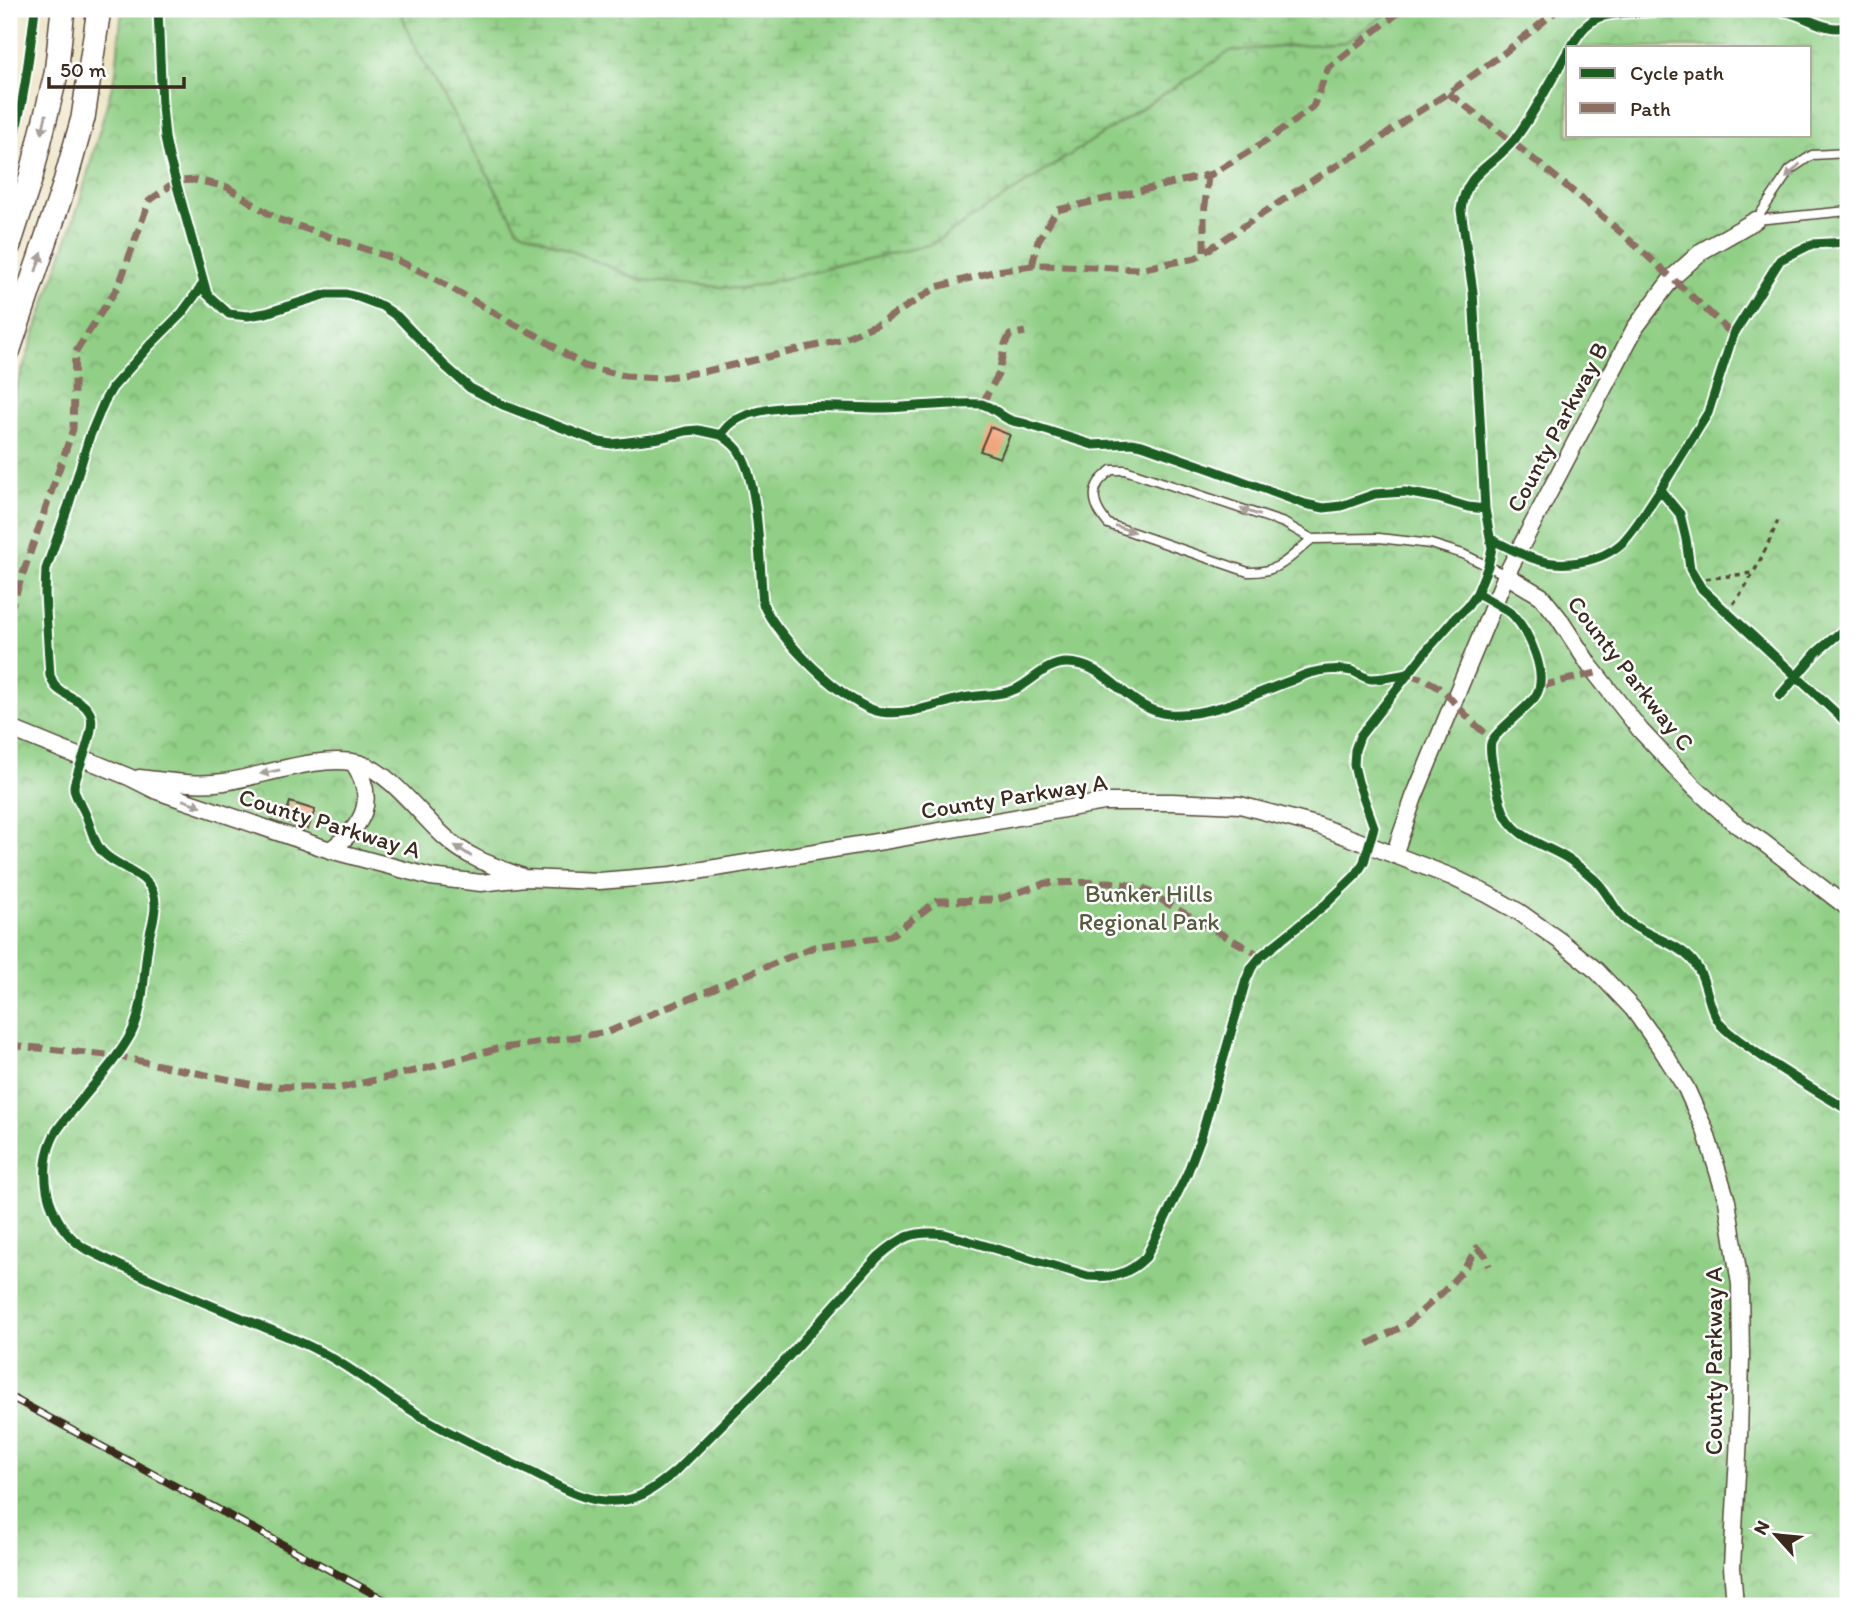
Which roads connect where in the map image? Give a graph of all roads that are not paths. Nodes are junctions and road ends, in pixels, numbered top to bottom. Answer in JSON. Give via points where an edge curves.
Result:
{"nodes":[{"id":1,"x":63,"y":9,"type":"edge"},
{"id":2,"x":99,"y":9,"type":"edge"},
{"id":3,"x":1848,"y":153,"type":"edge"},
{"id":4,"x":1848,"y":211,"type":"edge"},
{"id":5,"x":1756,"y":220,"type":"junction"},
{"id":6,"x":9,"y":245,"type":"edge"},
{"id":7,"x":9,"y":349,"type":"edge"},
{"id":8,"x":1312,"y":539,"type":"junction"},
{"id":9,"x":1506,"y":575,"type":"junction"},
{"id":10,"x":9,"y":728,"type":"edge"},
{"id":11,"x":353,"y":762,"type":"junction"},
{"id":12,"x":129,"y":777,"type":"junction"},
{"id":13,"x":330,"y":850,"type":"junction"},
{"id":14,"x":1394,"y":855,"type":"junction"},
{"id":15,"x":525,"y":878,"type":"junction"},
{"id":16,"x":1848,"y":908,"type":"edge"},
{"id":17,"x":1735,"y":1606,"type":"edge"}],
"edges":[{"from":1,"to":6,"type":"main road","one_way":true,"via":[[56,74]]},
{"from":7,"to":2,"type":"main road","one_way":true,"via":[[83,118]]},
{"from":3,"to":5,"type":"lane","one_way":true,"via":[[1812,155],[1790,170]]},
{"from":4,"to":5,"type":"lane"},
{"from":5,"to":9,"type":"street","name":"County Parkway B","via":[[1682,268],[1635,328]]},
{"from":8,"to":8,"type":"lane","one_way":true,"via":[[1284,523],[1125,470],[1111,470],[1098,483],[1094,496],[1108,524],[1248,572],[1278,567]]},
{"from":8,"to":9,"type":"lane","via":[[1379,538],[1431,544]]},
{"from":9,"to":14,"type":"street","name":"County Parkway B"},
{"from":9,"to":16,"type":"street","name":"County Parkway C","via":[[1541,596],[1641,731],[1695,788]]},
{"from":10,"to":12,"type":"street","name":"County Parkway A"},
{"from":11,"to":12,"type":"street","name":"County Parkway A","one_way":true,"via":[[313,763],[201,784]]},
{"from":11,"to":13,"type":"street","via":[[366,791],[364,809],[359,824]]},
{"from":15,"to":11,"type":"street","name":"County Parkway A","one_way":true,"via":[[461,851],[390,782]]},
{"from":12,"to":13,"type":"street","name":"County Parkway A","one_way":true,"via":[[157,791]]},
{"from":13,"to":15,"type":"street","name":"County Parkway A","via":[[431,877],[481,883]]},
{"from":14,"to":15,"type":"street","name":"County Parkway A","via":[[1319,826],[1240,805],[1104,802],[672,875],[599,881]]},
{"from":14,"to":17,"type":"street","name":"County Parkway A","via":[[1452,877],[1519,912],[1597,971],[1633,1009],[1686,1088],[1705,1130],[1727,1201],[1740,1284],[1732,1567]]}]}
